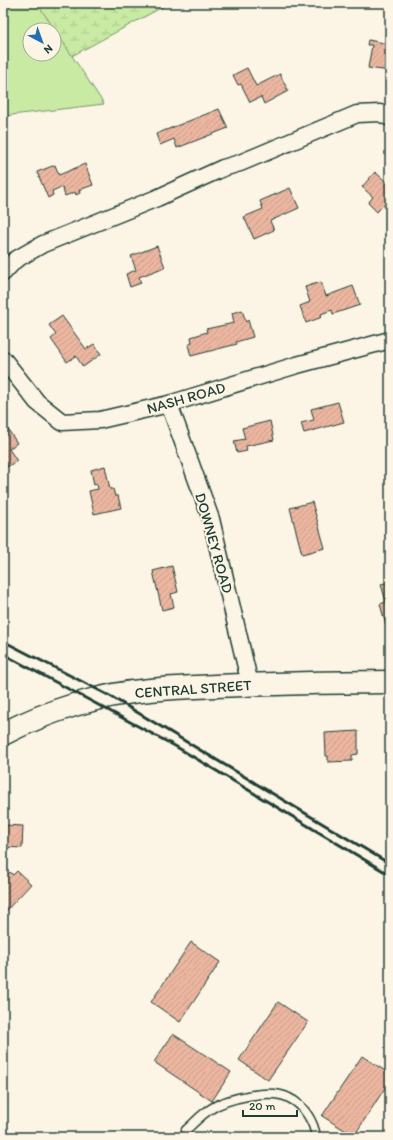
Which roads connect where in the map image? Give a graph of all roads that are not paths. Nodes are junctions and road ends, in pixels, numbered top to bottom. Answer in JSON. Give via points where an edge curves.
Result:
{"nodes":[{"id":1,"x":390,"y":118,"type":"edge"},
{"id":2,"x":3,"y":273,"type":"edge"},
{"id":3,"x":390,"y":340,"type":"edge"},
{"id":4,"x":3,"y":359,"type":"edge"},
{"id":5,"x":169,"y":404,"type":"junction"},
{"id":6,"x":390,"y":682,"type":"edge"},
{"id":7,"x":250,"y":684,"type":"junction"},
{"id":8,"x":3,"y":734,"type":"edge"},
{"id":9,"x":186,"y":1130,"type":"dead end"},
{"id":10,"x":316,"y":1137,"type":"edge"}],
"edges":[{"from":1,"to":2,"type":"street","via":[[380,113],[357,114],[43,244],[15,260]]},
{"from":3,"to":5,"type":"street","name":"NASH ROAD"},
{"from":4,"to":5,"type":"street","name":"NASH ROAD","via":[[38,402],[62,422],[100,420]]},
{"from":5,"to":7,"type":"street","name":"DOWNEY ROAD","via":[[211,519]]},
{"from":6,"to":7,"type":"street","name":"CENTRAL STREET"},
{"from":7,"to":8,"type":"street","name":"CENTRAL STREET","via":[[149,690],[110,696],[44,716]]},
{"from":9,"to":10,"type":"lane","via":[[210,1109],[238,1097],[271,1093],[289,1097],[304,1109],[314,1126]]}]}
